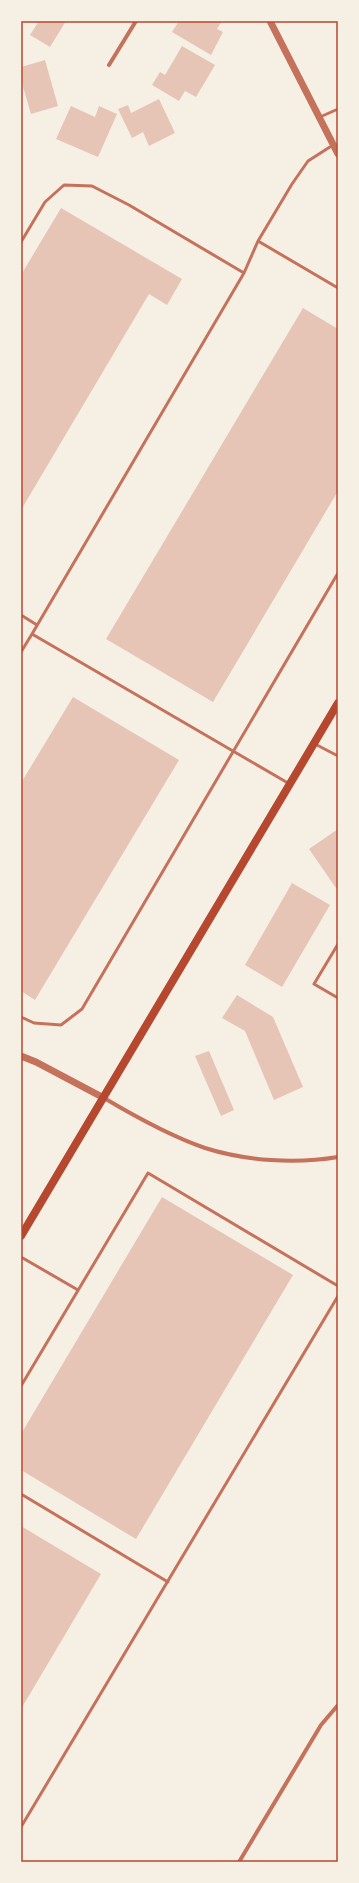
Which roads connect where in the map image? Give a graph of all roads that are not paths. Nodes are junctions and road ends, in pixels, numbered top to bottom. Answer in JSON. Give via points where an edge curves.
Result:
{"nodes":[{"id":1,"x":136,"y":21,"type":"edge"},
{"id":2,"x":270,"y":21,"type":"edge"},
{"id":3,"x":109,"y":65,"type":"dead end"},
{"id":4,"x":338,"y":109,"type":"edge"},
{"id":5,"x":318,"y":118,"type":"junction"},
{"id":6,"x":333,"y":145,"type":"junction"},
{"id":7,"x":338,"y":154,"type":"edge"},
{"id":8,"x":258,"y":241,"type":"junction"},
{"id":9,"x":21,"y":242,"type":"edge"},
{"id":10,"x":244,"y":273,"type":"junction"},
{"id":11,"x":338,"y":288,"type":"edge"},
{"id":12,"x":338,"y":573,"type":"edge"},
{"id":13,"x":21,"y":615,"type":"edge"},
{"id":14,"x":37,"y":625,"type":"junction"},
{"id":15,"x":32,"y":634,"type":"junction"},
{"id":16,"x":21,"y":652,"type":"edge"},
{"id":17,"x":338,"y":703,"type":"edge"},
{"id":18,"x":314,"y":743,"type":"junction"},
{"id":19,"x":232,"y":750,"type":"junction"},
{"id":20,"x":338,"y":756,"type":"edge"},
{"id":21,"x":290,"y":784,"type":"junction"},
{"id":22,"x":338,"y":944,"type":"edge"},
{"id":23,"x":338,"y":998,"type":"edge"},
{"id":24,"x":21,"y":1017,"type":"edge"},
{"id":25,"x":21,"y":1056,"type":"edge"},
{"id":26,"x":104,"y":1098,"type":"junction"},
{"id":27,"x":338,"y":1157,"type":"edge"},
{"id":28,"x":21,"y":1236,"type":"edge"},
{"id":29,"x":21,"y":1257,"type":"edge"},
{"id":30,"x":338,"y":1286,"type":"edge"},
{"id":31,"x":78,"y":1290,"type":"junction"},
{"id":32,"x":338,"y":1296,"type":"edge"},
{"id":33,"x":21,"y":1386,"type":"edge"},
{"id":34,"x":21,"y":1494,"type":"edge"},
{"id":35,"x":168,"y":1582,"type":"junction"},
{"id":36,"x":338,"y":1705,"type":"edge"},
{"id":37,"x":21,"y":1827,"type":"edge"},
{"id":38,"x":239,"y":1862,"type":"edge"}],
"edges":[{"from":1,"to":3,"type":"street"},
{"from":2,"to":5,"type":"street"},
{"from":4,"to":5,"type":"lane"},
{"from":5,"to":6,"type":"street"},
{"from":6,"to":7,"type":"street"},
{"from":6,"to":8,"type":"lane","via":[[308,161]]},
{"from":8,"to":10,"type":"lane"},
{"from":8,"to":11,"type":"lane"},
{"from":9,"to":10,"type":"lane","via":[[45,202],[64,185],[92,186]]},
{"from":10,"to":14,"type":"lane"},
{"from":12,"to":19,"type":"lane"},
{"from":13,"to":14,"type":"lane"},
{"from":14,"to":15,"type":"lane"},
{"from":15,"to":16,"type":"lane"},
{"from":15,"to":19,"type":"lane"},
{"from":17,"to":18,"type":"main road"},
{"from":18,"to":20,"type":"lane"},
{"from":18,"to":21,"type":"main road"},
{"from":19,"to":21,"type":"lane"},
{"from":19,"to":24,"type":"lane","via":[[82,1009],[61,1025],[34,1023]]},
{"from":21,"to":26,"type":"main road"},
{"from":22,"to":23,"type":"lane","via":[[314,984]]},
{"from":25,"to":26,"type":"street"},
{"from":26,"to":27,"type":"street","via":[[137,1117],[206,1148],[267,1159],[316,1160]]},
{"from":26,"to":28,"type":"main road"},
{"from":29,"to":31,"type":"lane"},
{"from":30,"to":31,"type":"lane","via":[[148,1173]]},
{"from":31,"to":33,"type":"lane"},
{"from":32,"to":35,"type":"lane"},
{"from":34,"to":35,"type":"lane"},
{"from":35,"to":37,"type":"lane"},
{"from":36,"to":38,"type":"street","via":[[321,1725]]}]}
